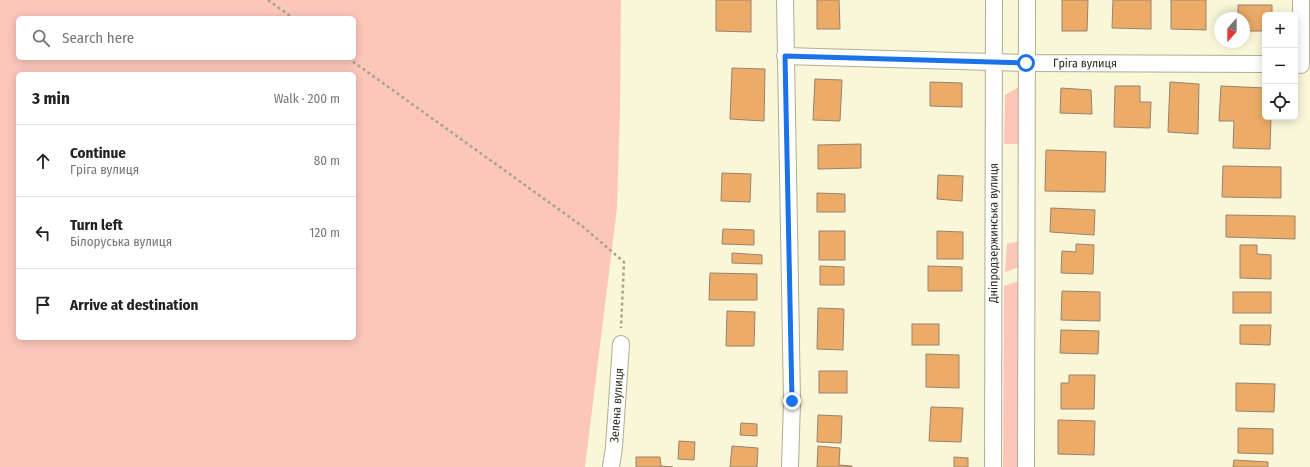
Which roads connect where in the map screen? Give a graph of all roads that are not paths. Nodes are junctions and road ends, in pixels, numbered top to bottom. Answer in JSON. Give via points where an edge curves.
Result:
{"nodes":[{"id":1,"x":785,"y":0,"type":"edge"},
{"id":2,"x":994,"y":0,"type":"edge"},
{"id":3,"x":1026,"y":0,"type":"edge"},
{"id":4,"x":1301,"y":0,"type":"edge"},
{"id":5,"x":785,"y":56,"type":"junction"},
{"id":6,"x":994,"y":61,"type":"junction"},
{"id":7,"x":1026,"y":63,"type":"junction"},
{"id":8,"x":1262,"y":64,"type":"edge"},
{"id":9,"x":1302,"y":65,"type":"edge"},
{"id":10,"x":621,"y":344,"type":"road end"},
{"id":11,"x":611,"y":467,"type":"edge"},
{"id":12,"x":790,"y":467,"type":"edge"},
{"id":13,"x":993,"y":467,"type":"edge"},
{"id":14,"x":1026,"y":467,"type":"edge"}],
"edges":[{"from":1,"to":5,"type":"street"},
{"from":2,"to":6,"type":"street","name":"Дніпродзержинська вулиця"},
{"from":3,"to":7,"type":"street"},
{"from":4,"to":9,"type":"street"},
{"from":5,"to":6,"type":"street","name":"Гріга вулиця"},
{"from":5,"to":12,"type":"street","via":[[792,401]]},
{"from":6,"to":7,"type":"street","name":"Гріга вулиця"},
{"from":6,"to":13,"type":"street","name":"Дніпродзержинська вулиця"},
{"from":7,"to":8,"type":"street","name":"Гріга вулиця"},
{"from":7,"to":14,"type":"street"},
{"from":10,"to":11,"type":"street","name":"Зелена вулиця"}]}
